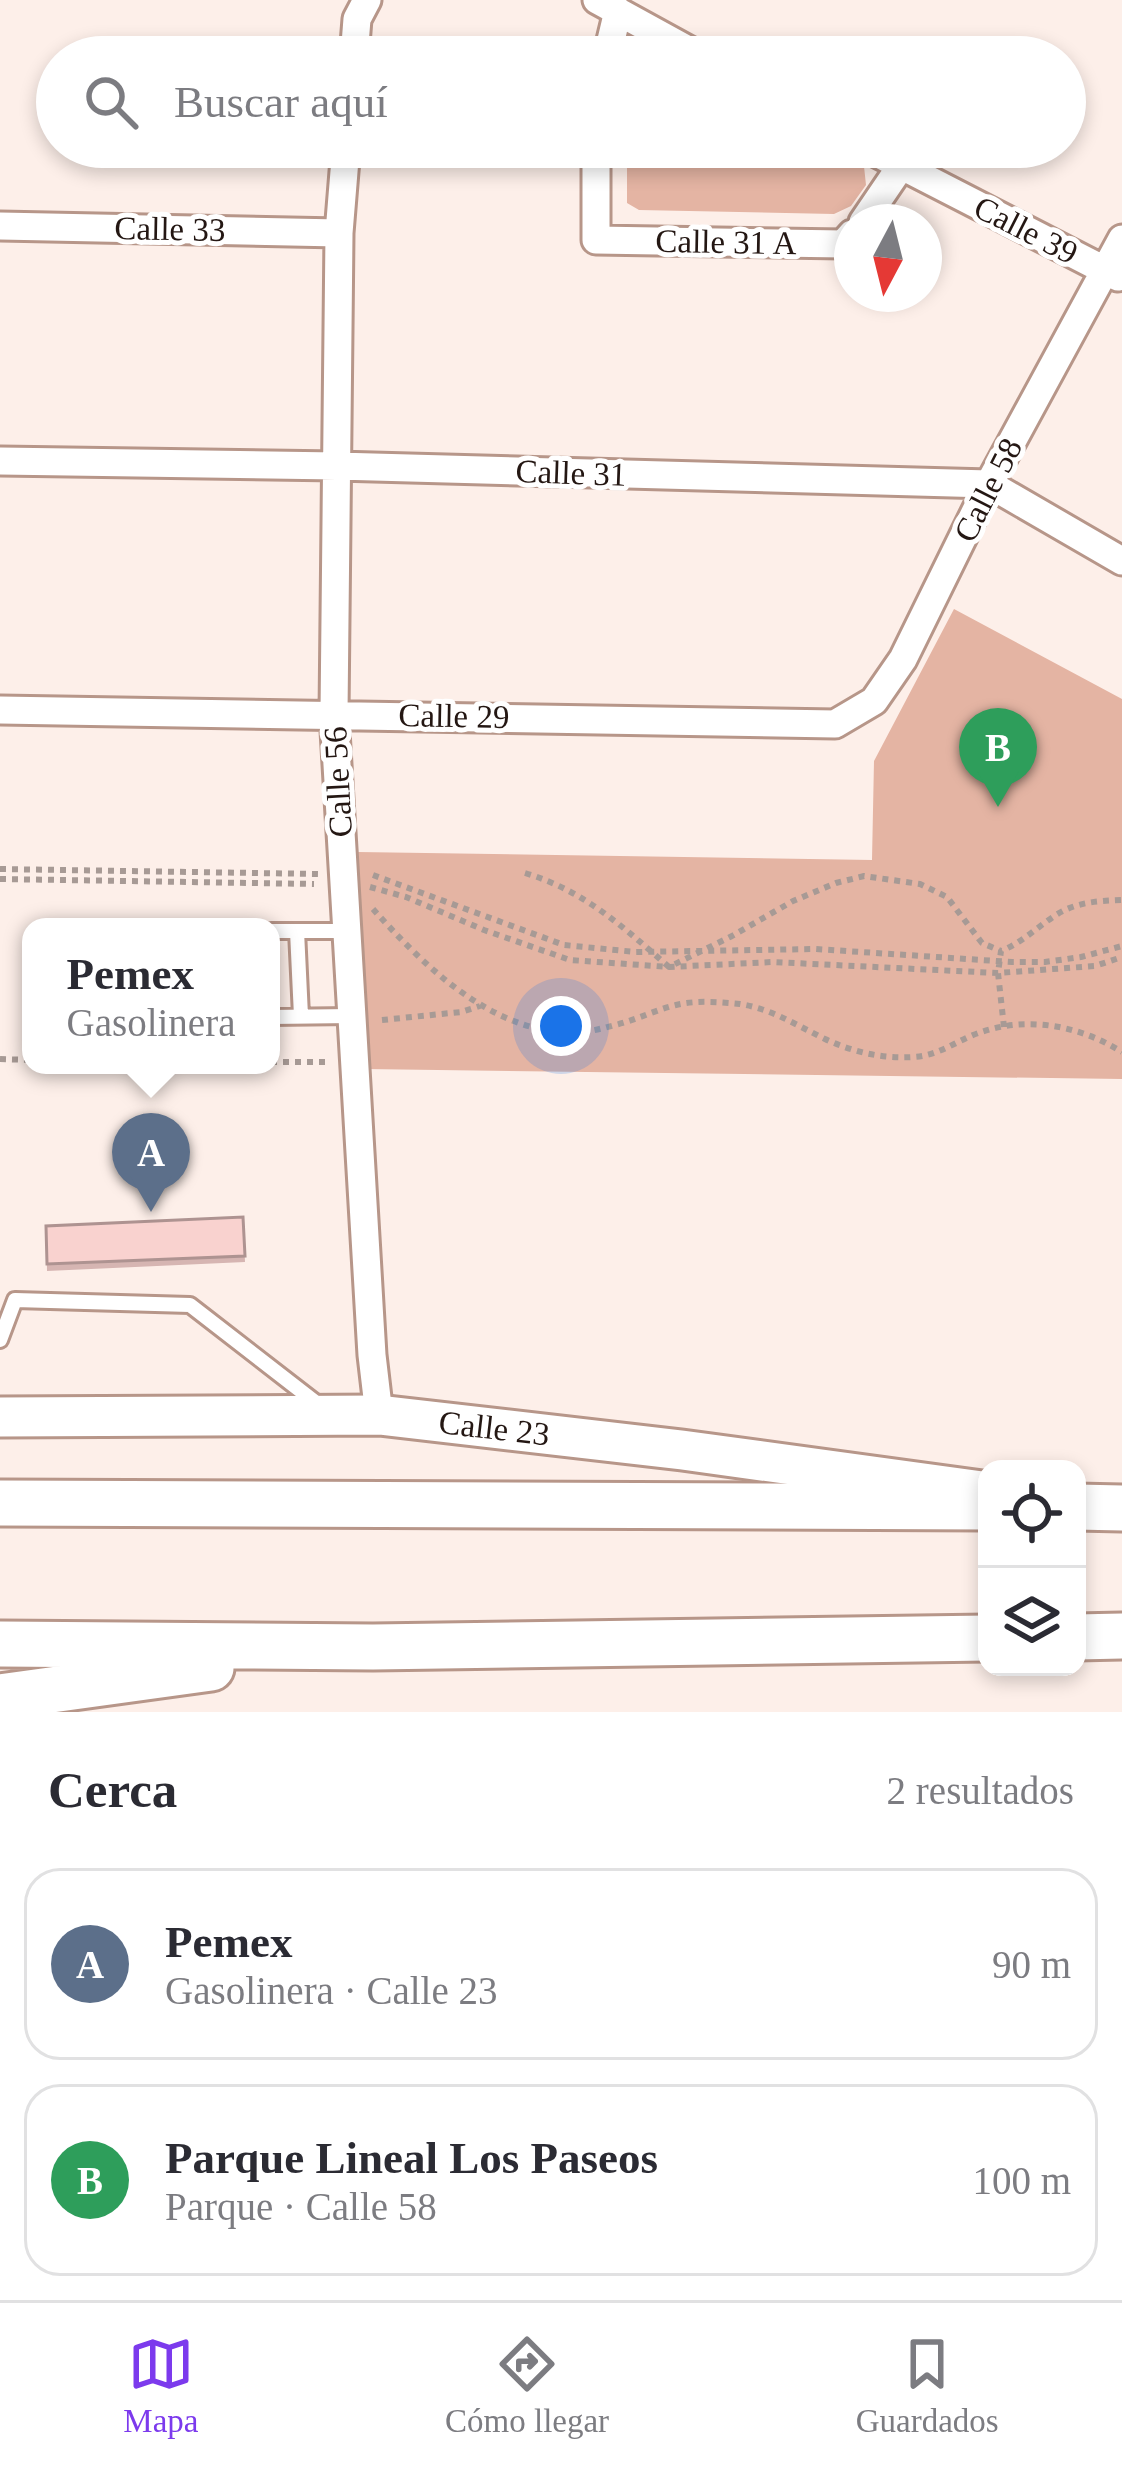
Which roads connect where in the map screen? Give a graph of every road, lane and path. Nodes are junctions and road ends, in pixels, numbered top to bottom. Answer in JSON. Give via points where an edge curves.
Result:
{"nodes":[{"id":1,"x":367,"y":0,"type":"edge"},
{"id":2,"x":608,"y":6,"type":"edge"},
{"id":3,"x":356,"y":36,"type":"edge"},
{"id":4,"x":607,"y":36,"type":"edge"},
{"id":5,"x":663,"y":36,"type":"edge"},
{"id":6,"x":345,"y":168,"type":"edge"},
{"id":7,"x":596,"y":168,"type":"edge"},
{"id":8,"x":900,"y":168,"type":"edge"},
{"id":9,"x":905,"y":168,"type":"edge"},
{"id":10,"x":875,"y":204,"type":"edge"},
{"id":11,"x":0,"y":226,"type":"edge"},
{"id":12,"x":340,"y":233,"type":"junction"},
{"id":13,"x":1122,"y":238,"type":"edge"},
{"id":14,"x":834,"y":244,"type":"edge"},
{"id":15,"x":1114,"y":274,"type":"edge"},
{"id":16,"x":0,"y":461,"type":"edge"},
{"id":17,"x":337,"y":466,"type":"junction"},
{"id":18,"x":989,"y":484,"type":"junction"},
{"id":19,"x":1122,"y":561,"type":"edge"},
{"id":20,"x":0,"y":710,"type":"edge"},
{"id":21,"x":334,"y":714,"type":"junction"},
{"id":22,"x":835,"y":724,"type":"joint"},
{"id":23,"x":0,"y":869,"type":"edge"},
{"id":24,"x":525,"y":873,"type":"dead end"},
{"id":25,"x":0,"y":879,"type":"edge"},
{"id":26,"x":332,"y":879,"type":"junction"},
{"id":27,"x":1122,"y":900,"type":"edge"},
{"id":28,"x":280,"y":931,"type":"edge"},
{"id":29,"x":297,"y":931,"type":"junction"},
{"id":30,"x":347,"y":931,"type":"junction"},
{"id":31,"x":1122,"y":946,"type":"edge"},
{"id":32,"x":704,"y":951,"type":"junction"},
{"id":33,"x":1001,"y":951,"type":"junction"},
{"id":34,"x":652,"y":952,"type":"junction"},
{"id":35,"x":1122,"y":957,"type":"edge"},
{"id":36,"x":1000,"y":961,"type":"junction"},
{"id":37,"x":670,"y":967,"type":"junction"},
{"id":38,"x":998,"y":973,"type":"junction"},
{"id":39,"x":479,"y":1006,"type":"junction"},
{"id":40,"x":301,"y":1016,"type":"junction"},
{"id":41,"x":280,"y":1017,"type":"edge"},
{"id":42,"x":361,"y":1018,"type":"junction"},
{"id":43,"x":1004,"y":1027,"type":"junction"},
{"id":44,"x":1122,"y":1052,"type":"edge"},
{"id":45,"x":280,"y":1062,"type":"edge"},
{"id":46,"x":338,"y":1062,"type":"dead end"},
{"id":47,"x":0,"y":1340,"type":"edge"},
{"id":48,"x":332,"y":1415,"type":"junction"},
{"id":49,"x":380,"y":1415,"type":"junction"},
{"id":50,"x":0,"y":1417,"type":"edge"},
{"id":51,"x":978,"y":1491,"type":"edge"},
{"id":52,"x":0,"y":1503,"type":"edge"},
{"id":53,"x":978,"y":1507,"type":"edge"},
{"id":54,"x":1122,"y":1636,"type":"edge"},
{"id":55,"x":1086,"y":1637,"type":"edge"},
{"id":56,"x":978,"y":1638,"type":"edge"},
{"id":57,"x":0,"y":1644,"type":"edge"},
{"id":58,"x":374,"y":1647,"type":"junction"},
{"id":59,"x":0,"y":1697,"type":"edge"}],
"edges":[{"from":1,"to":3,"type":"street"},
{"from":2,"to":4,"type":"street"},
{"from":2,"to":5,"type":"street"},
{"from":6,"to":12,"type":"street","name":"Calle 56"},
{"from":7,"to":14,"type":"street","name":"Calle 31 A","via":[[596,240]]},
{"from":8,"to":10,"type":"street"},
{"from":9,"to":15,"type":"street","name":"Calle 39"},
{"from":11,"to":12,"type":"street","name":"Calle 33"},
{"from":12,"to":17,"type":"street","name":"Calle 56"},
{"from":13,"to":15,"type":"street","name":"Calle 58"},
{"from":15,"to":18,"type":"street","name":"Calle 58"},
{"from":16,"to":17,"type":"street","name":"Calle 31"},
{"from":17,"to":18,"type":"street","name":"Calle 31"},
{"from":17,"to":21,"type":"street","name":"Calle 56"},
{"from":18,"to":19,"type":"street","name":"Calle 31"},
{"from":18,"to":22,"type":"street","name":"Calle 58","via":[[903,659],[874,701]]},
{"from":20,"to":21,"type":"street","name":"Calle 29"},
{"from":21,"to":22,"type":"street","name":"Calle 29"},
{"from":21,"to":26,"type":"street","name":"Calle 56"},
{"from":23,"to":26,"type":"path"},
{"from":24,"to":34,"type":"path","via":[[604,910]]},
{"from":25,"to":26,"type":"path"},
{"from":26,"to":30,"type":"street","name":"Calle 56"},
{"from":26,"to":34,"type":"path","via":[[368,873],[564,945]]},
{"from":27,"to":33,"type":"path","via":[[1058,913]]},
{"from":28,"to":29,"type":"lane"},
{"from":29,"to":30,"type":"lane"},
{"from":29,"to":40,"type":"lane"},
{"from":30,"to":42,"type":"street","name":"Calle 56"},
{"from":31,"to":36,"type":"path","via":[[1045,962]]},
{"from":32,"to":33,"type":"path","via":[[793,901],[864,876],[920,884],[947,898],[982,943]]},
{"from":32,"to":34,"type":"path"},
{"from":32,"to":36,"type":"path"},
{"from":32,"to":37,"type":"path"},
{"from":33,"to":36,"type":"path"},
{"from":34,"to":37,"type":"path"},
{"from":35,"to":38,"type":"path"},
{"from":36,"to":38,"type":"path"},
{"from":37,"to":38,"type":"path","via":[[773,962]]},
{"from":37,"to":39,"type":"path","via":[[570,960],[361,885],[397,936]]},
{"from":38,"to":43,"type":"path"},
{"from":39,"to":42,"type":"path"},
{"from":39,"to":43,"type":"path","via":[[568,1033],[676,1005],[742,1005],[861,1053],[899,1058]]},
{"from":40,"to":41,"type":"lane"},
{"from":40,"to":42,"type":"lane"},
{"from":42,"to":49,"type":"street","name":"Calle 56"},
{"from":43,"to":44,"type":"path","via":[[1052,1024]]},
{"from":45,"to":46,"type":"path"},
{"from":47,"to":48,"type":"lane","via":[[15,1300],[190,1305]]},
{"from":48,"to":49,"type":"main road","name":"Calle 23"},
{"from":48,"to":50,"type":"main road","name":"Calle 23"},
{"from":49,"to":51,"type":"main road","name":"Calle 23"},
{"from":52,"to":53,"type":"highway"},
{"from":54,"to":55,"type":"highway"},
{"from":56,"to":58,"type":"highway"},
{"from":57,"to":58,"type":"highway"},
{"from":58,"to":59,"type":"highway"}]}
